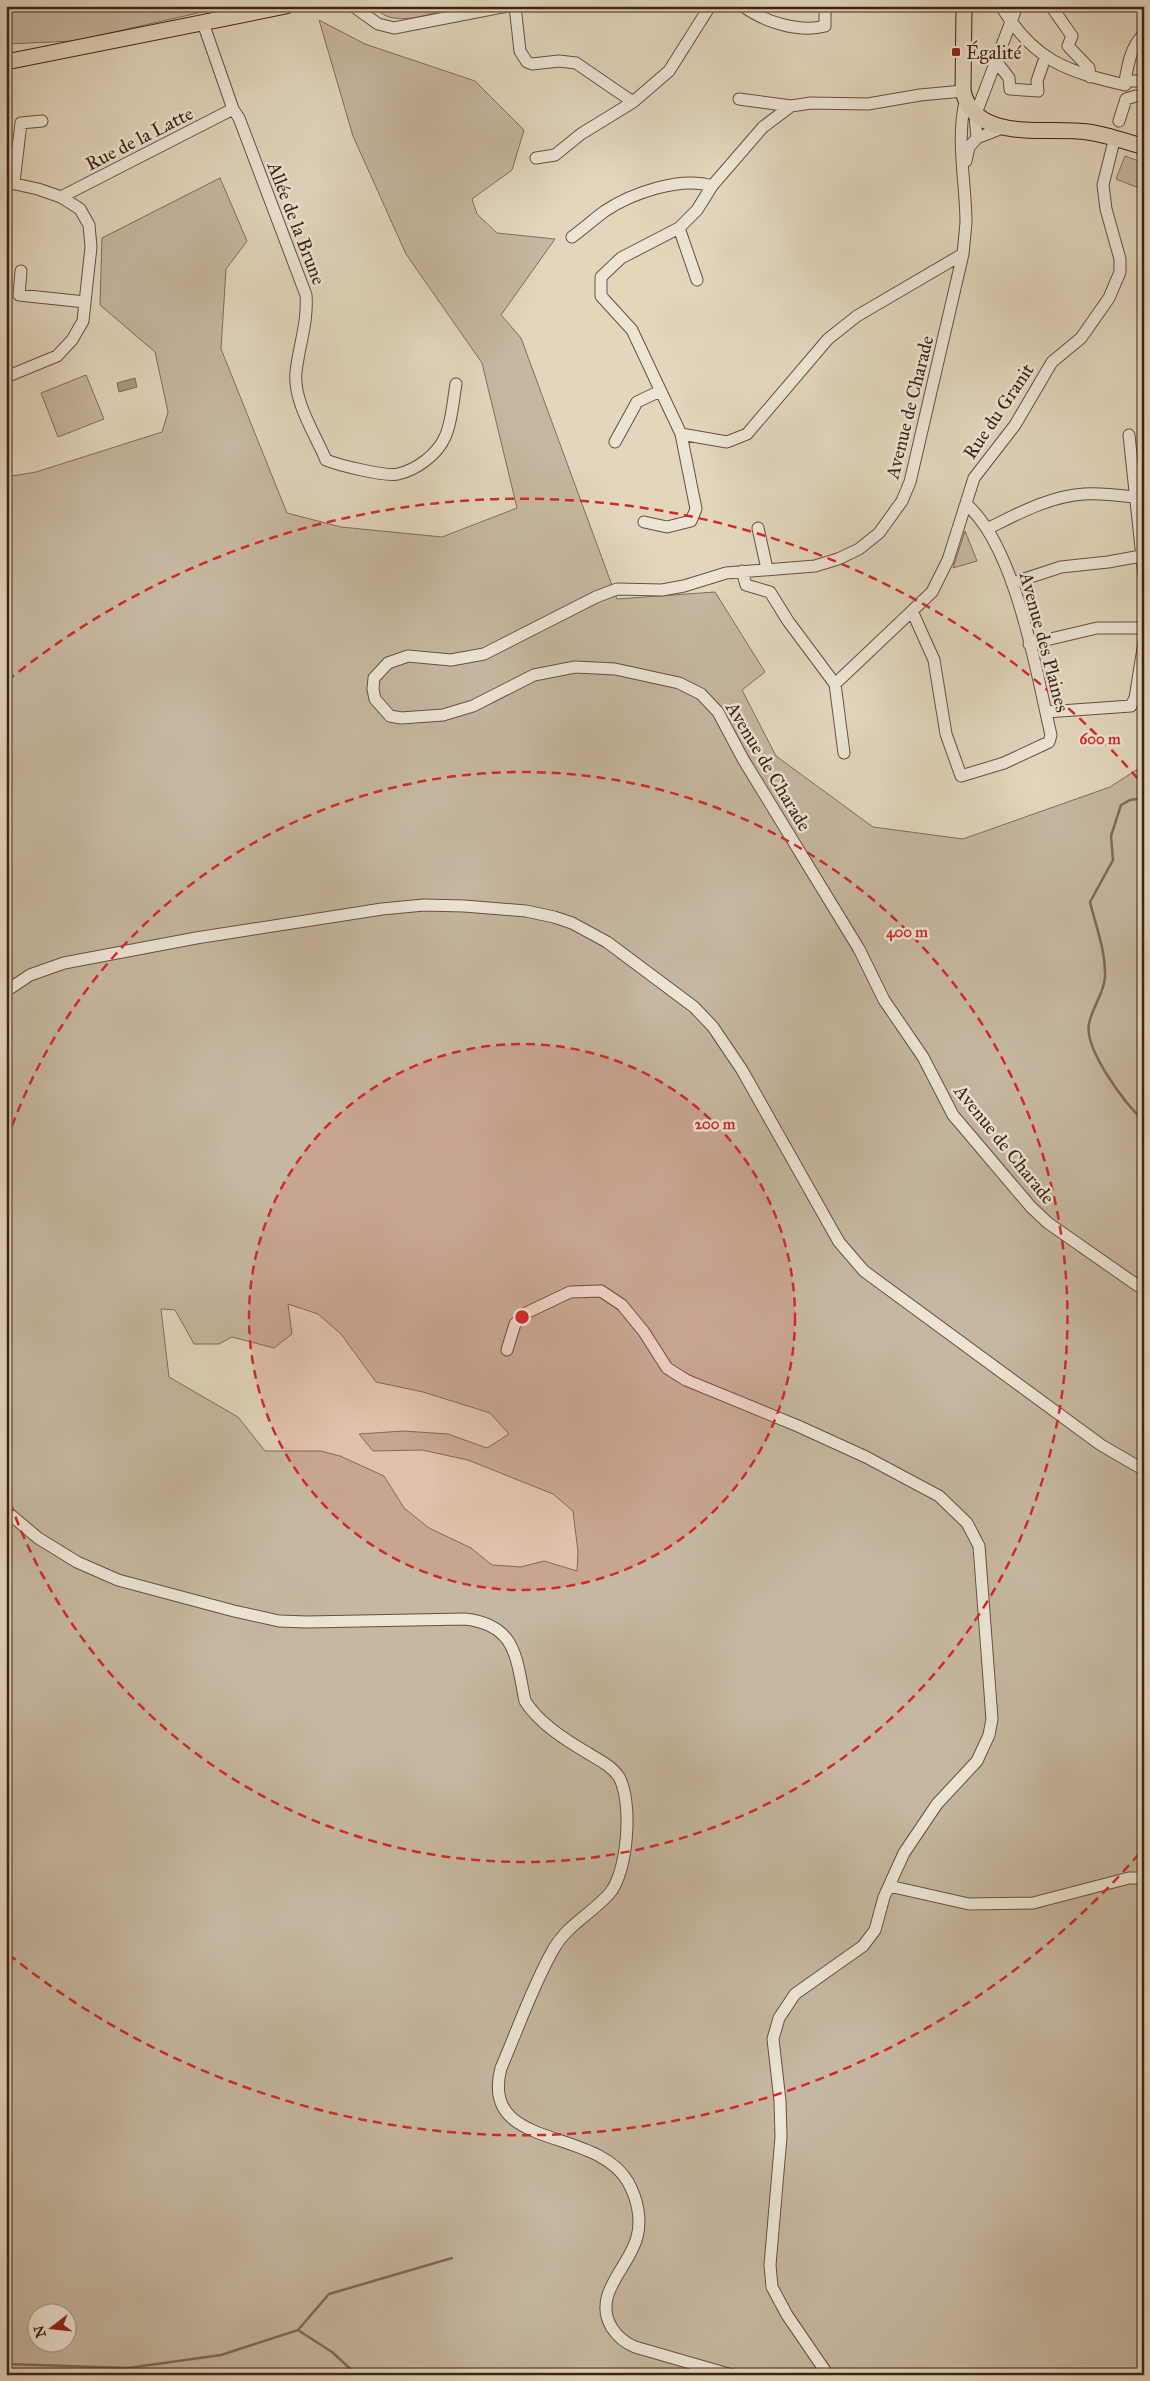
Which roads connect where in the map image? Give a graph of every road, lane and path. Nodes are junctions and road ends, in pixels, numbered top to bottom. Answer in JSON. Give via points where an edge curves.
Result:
{"nodes":[{"id":1,"x":286,"y":6,"type":"edge"},
{"id":2,"x":354,"y":6,"type":"edge"},
{"id":3,"x":366,"y":6,"type":"edge"},
{"id":4,"x":507,"y":6,"type":"edge"},
{"id":5,"x":515,"y":6,"type":"edge"},
{"id":6,"x":710,"y":6,"type":"edge"},
{"id":7,"x":744,"y":6,"type":"edge"},
{"id":8,"x":824,"y":6,"type":"edge"},
{"id":9,"x":964,"y":6,"type":"edge"},
{"id":10,"x":1001,"y":6,"type":"edge"},
{"id":11,"x":1017,"y":6,"type":"edge"},
{"id":12,"x":1051,"y":6,"type":"edge"},
{"id":13,"x":1010,"y":22,"type":"junction"},
{"id":14,"x":203,"y":23,"type":"junction"},
{"id":15,"x":378,"y":24,"type":"junction"},
{"id":16,"x":1144,"y":34,"type":"edge"},
{"id":17,"x":62,"y":52,"type":"junction"},
{"id":18,"x":6,"y":56,"type":"edge"},
{"id":19,"x":1045,"y":58,"type":"junction"},
{"id":20,"x":996,"y":61,"type":"junction"},
{"id":21,"x":6,"y":62,"type":"edge"},
{"id":22,"x":1090,"y":77,"type":"junction"},
{"id":23,"x":1144,"y":80,"type":"edge"},
{"id":24,"x":1125,"y":83,"type":"junction"},
{"id":25,"x":964,"y":96,"type":"junction"},
{"id":26,"x":739,"y":99,"type":"dead end"},
{"id":27,"x":1140,"y":99,"type":"edge"},
{"id":28,"x":633,"y":102,"type":"junction"},
{"id":29,"x":791,"y":106,"type":"junction"},
{"id":30,"x":232,"y":110,"type":"junction"},
{"id":31,"x":975,"y":116,"type":"junction"},
{"id":32,"x":42,"y":121,"type":"dead end"},
{"id":33,"x":1119,"y":121,"type":"dead end"},
{"id":34,"x":1005,"y":126,"type":"junction"},
{"id":35,"x":977,"y":138,"type":"junction"},
{"id":36,"x":1115,"y":138,"type":"junction"},
{"id":37,"x":1144,"y":147,"type":"edge"},
{"id":38,"x":536,"y":158,"type":"dead end"},
{"id":39,"x":962,"y":180,"type":"junction"},
{"id":40,"x":10,"y":182,"type":"edge"},
{"id":41,"x":712,"y":186,"type":"junction"},
{"id":42,"x":61,"y":198,"type":"junction"},
{"id":43,"x":679,"y":228,"type":"junction"},
{"id":44,"x":572,"y":237,"type":"dead end"},
{"id":45,"x":963,"y":254,"type":"junction"},
{"id":46,"x":21,"y":271,"type":"dead end"},
{"id":47,"x":697,"y":280,"type":"dead end"},
{"id":48,"x":85,"y":302,"type":"junction"},
{"id":49,"x":6,"y":377,"type":"edge"},
{"id":50,"x":456,"y":384,"type":"dead end"},
{"id":51,"x":660,"y":391,"type":"junction"},
{"id":52,"x":681,"y":434,"type":"junction"},
{"id":53,"x":1129,"y":435,"type":"dead end"},
{"id":54,"x":615,"y":442,"type":"dead end"},
{"id":55,"x":1134,"y":496,"type":"junction"},
{"id":56,"x":966,"y":504,"type":"junction"},
{"id":57,"x":644,"y":522,"type":"dead end"},
{"id":58,"x":758,"y":528,"type":"dead end"},
{"id":59,"x":987,"y":529,"type":"junction"},
{"id":60,"x":1140,"y":556,"type":"junction"},
{"id":61,"x":767,"y":569,"type":"junction"},
{"id":62,"x":742,"y":571,"type":"junction"},
{"id":63,"x":1144,"y":576,"type":"edge"},
{"id":64,"x":1012,"y":583,"type":"junction"},
{"id":65,"x":912,"y":611,"type":"junction"},
{"id":66,"x":1144,"y":628,"type":"edge"},
{"id":67,"x":1144,"y":642,"type":"edge"},
{"id":68,"x":1029,"y":644,"type":"junction"},
{"id":69,"x":835,"y":684,"type":"junction"},
{"id":70,"x":1046,"y":712,"type":"junction"},
{"id":71,"x":844,"y":753,"type":"dead end"},
{"id":72,"x":6,"y":991,"type":"edge"},
{"id":73,"x":1144,"y":1290,"type":"edge"},
{"id":74,"x":507,"y":1350,"type":"dead end"},
{"id":75,"x":1144,"y":1470,"type":"edge"},
{"id":76,"x":6,"y":1511,"type":"edge"},
{"id":77,"x":1144,"y":1878,"type":"edge"},
{"id":78,"x":889,"y":1886,"type":"junction"},
{"id":79,"x":732,"y":2375,"type":"edge"},
{"id":80,"x":828,"y":2375,"type":"edge"}],
"edges":[{"from":1,"to":14,"type":"main road"},
{"from":2,"to":15,"type":"street"},
{"from":3,"to":15,"type":"street"},
{"from":4,"to":15,"type":"street","via":[[404,27]]},
{"from":5,"to":28,"type":"street","via":[[520,51],[527,62],[576,63]]},
{"from":6,"to":28,"type":"street","via":[[669,71]]},
{"from":7,"to":8,"type":"street","via":[[751,12],[793,28],[816,29],[825,26]]},
{"from":9,"to":25,"type":"main road"},
{"from":10,"to":13,"type":"street"},
{"from":11,"to":13,"type":"street"},
{"from":12,"to":22,"type":"street","via":[[1072,36],[1068,46],[1089,68]]},
{"from":13,"to":19,"type":"street"},
{"from":13,"to":20,"type":"street"},
{"from":14,"to":17,"type":"main road"},
{"from":14,"to":30,"type":"street","name":"Allée de la Brune"},
{"from":16,"to":24,"type":"street","via":[[1130,58]]},
{"from":17,"to":18,"type":"main road"},
{"from":17,"to":21,"type":"main road"},
{"from":19,"to":20,"type":"street","via":[[1037,80],[1038,92],[1010,89],[1009,78]]},
{"from":19,"to":22,"type":"street"},
{"from":20,"to":31,"type":"street"},
{"from":22,"to":24,"type":"street"},
{"from":23,"to":24,"type":"street"},
{"from":24,"to":27,"type":"street"},
{"from":25,"to":29,"type":"street","via":[[920,95],[868,104]]},
{"from":25,"to":31,"type":"main road"},
{"from":25,"to":39,"type":"street","name":"Avenue de Charade"},
{"from":26,"to":29,"type":"street"},
{"from":27,"to":33,"type":"street","via":[[1126,99]]},
{"from":28,"to":38,"type":"street","via":[[581,134],[555,155]]},
{"from":29,"to":41,"type":"street","via":[[763,127]]},
{"from":30,"to":42,"type":"street","name":"Rue de la Latte"},
{"from":30,"to":50,"type":"street","name":"Allée de la Brune","via":[[240,118],[306,295],[307,317],[296,374],[300,397],[326,460],[396,475],[414,468],[436,453],[446,437]]},
{"from":31,"to":34,"type":"main road"},
{"from":31,"to":35,"type":"street"},
{"from":32,"to":40,"type":"street","via":[[21,123]]},
{"from":34,"to":35,"type":"street"},
{"from":34,"to":36,"type":"main road","via":[[1087,132]]},
{"from":35,"to":39,"type":"street","name":"Avenue de Charade","via":[[969,147]]},
{"from":36,"to":37,"type":"main road"},
{"from":36,"to":56,"type":"street","name":"Rue du Granit","via":[[1103,197],[1120,259],[1120,272],[1109,298],[1080,338],[1052,362],[1015,424],[980,468]]},
{"from":39,"to":45,"type":"street","name":"Avenue de Charade","via":[[966,223]]},
{"from":40,"to":42,"type":"street"},
{"from":41,"to":43,"type":"street","via":[[697,210]]},
{"from":41,"to":44,"type":"street","via":[[692,182],[656,189],[606,210]]},
{"from":42,"to":48,"type":"street","via":[[80,209],[89,225]]},
{"from":43,"to":47,"type":"street"},
{"from":43,"to":51,"type":"street","via":[[621,258],[601,276],[600,296],[632,330]]},
{"from":45,"to":52,"type":"street","via":[[857,316],[828,339],[747,434],[727,442]]},
{"from":45,"to":61,"type":"street","name":"Avenue de Charade","via":[[910,482],[891,518],[859,549],[838,559],[815,566]]},
{"from":46,"to":48,"type":"street","via":[[19,295]]},
{"from":48,"to":49,"type":"street","via":[[83,321],[57,356]]},
{"from":51,"to":52,"type":"street"},
{"from":51,"to":54,"type":"street","via":[[637,402]]},
{"from":52,"to":57,"type":"street","via":[[696,509],[691,521],[667,528]]},
{"from":53,"to":55,"type":"street"},
{"from":55,"to":59,"type":"street","via":[[1072,495],[1036,506]]},
{"from":55,"to":60,"type":"street"},
{"from":56,"to":59,"type":"street","name":"Avenue des Plaines"},
{"from":56,"to":65,"type":"street","name":"Rue du Granit","via":[[948,560],[932,592]]},
{"from":58,"to":61,"type":"street"},
{"from":59,"to":64,"type":"street","name":"Avenue des Plaines","via":[[1006,563]]},
{"from":60,"to":63,"type":"street"},
{"from":60,"to":64,"type":"street","via":[[1061,567]]},
{"from":61,"to":62,"type":"street","name":"Avenue de Charade"},
{"from":62,"to":69,"type":"street","via":[[746,585],[770,592]]},
{"from":62,"to":73,"type":"street","name":"Avenue de Charade","via":[[662,590],[617,590],[596,596],[515,640],[465,660],[399,658],[388,662],[374,678],[375,700],[396,717],[443,715],[473,706],[534,675],[575,667],[616,669],[679,684],[701,694],[718,712],[743,760],[859,949],[884,1000],[922,1056],[953,1115],[1048,1223]]},
{"from":64,"to":68,"type":"street","name":"Avenue des Plaines"},
{"from":65,"to":69,"type":"street","name":"Rue du Granit"},
{"from":65,"to":70,"type":"street","name":"Avenue des Plaines","via":[[934,660],[946,734],[961,776],[1004,763],[1049,742],[1051,735]]},
{"from":66,"to":68,"type":"street","via":[[1097,628]]},
{"from":67,"to":70,"type":"street","via":[[1131,706]]},
{"from":68,"to":70,"type":"street","name":"Avenue des Plaines"},
{"from":69,"to":71,"type":"street"},
{"from":72,"to":75,"type":"street","via":[[30,975],[64,962],[382,909],[472,906],[526,912],[572,923],[623,953],[694,1008],[713,1027],[742,1070],[838,1242],[864,1270],[1094,1440]]},
{"from":74,"to":78,"type":"street","via":[[516,1324],[524,1314],[570,1292],[601,1291],[622,1305],[667,1368],[686,1380],[866,1457],[939,1496],[967,1523],[979,1546],[992,1719],[978,1761],[937,1804],[904,1853]]},
{"from":76,"to":79,"type":"street","via":[[38,1538],[77,1562],[118,1580],[234,1611],[279,1621],[307,1622],[465,1619],[488,1623],[502,1632],[512,1648],[525,1701],[530,1709],[554,1731],[613,1769],[625,1791],[628,1809],[617,1883],[608,1896],[567,1930],[554,1949],[501,2068],[497,2086],[500,2104],[507,2115],[522,2126],[602,2156],[628,2182],[636,2203],[639,2227],[606,2304],[610,2324],[619,2338],[635,2347]]},
{"from":77,"to":78,"type":"street","via":[[1129,1878],[1033,1903],[969,1904]]},
{"from":78,"to":80,"type":"street","via":[[875,1930],[863,1946],[795,1994],[779,2018],[773,2039],[781,2137],[770,2265],[772,2287],[787,2316]]}]}
